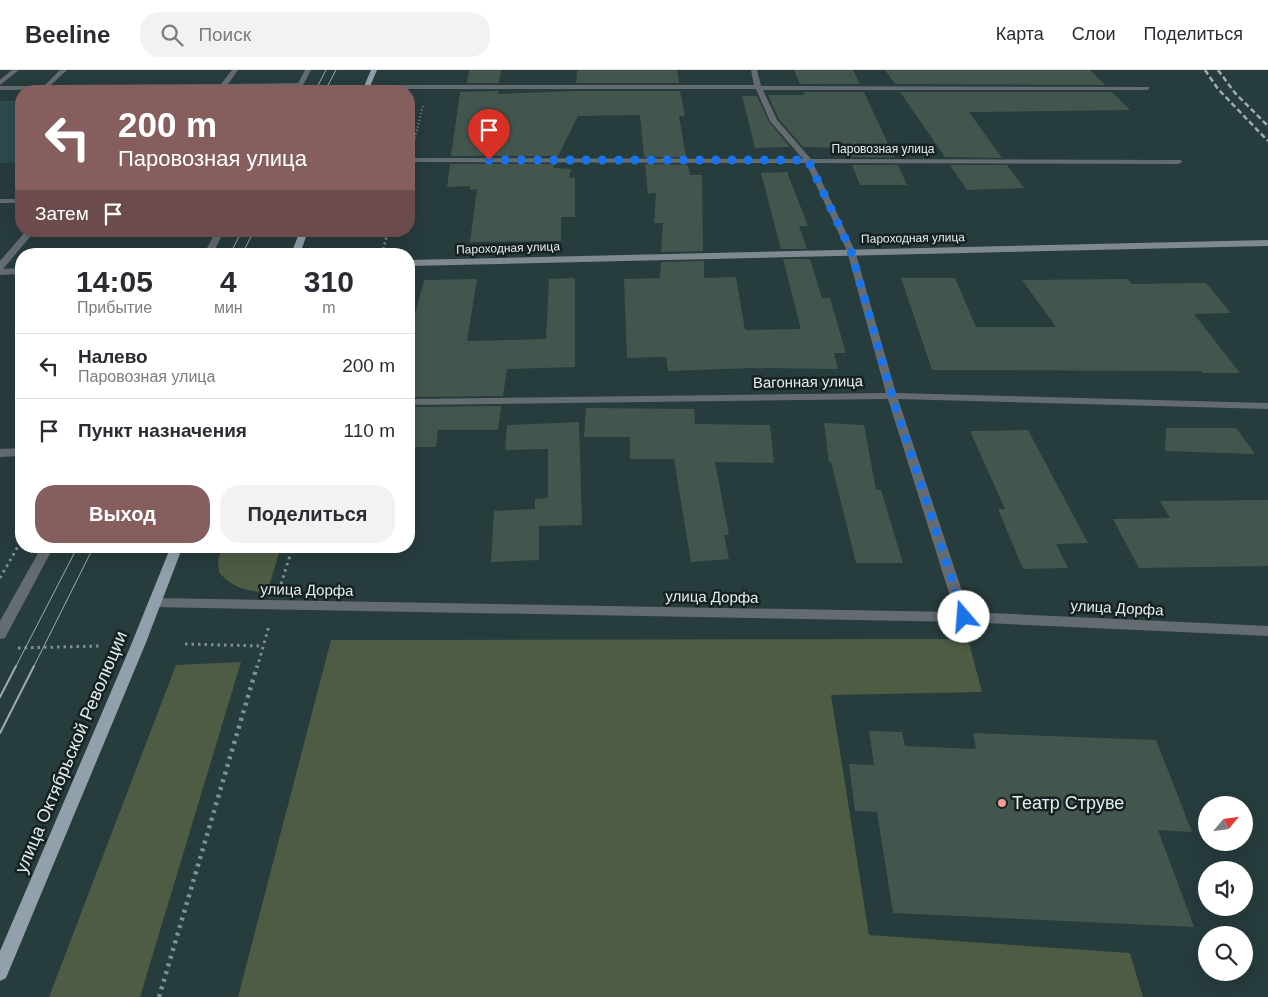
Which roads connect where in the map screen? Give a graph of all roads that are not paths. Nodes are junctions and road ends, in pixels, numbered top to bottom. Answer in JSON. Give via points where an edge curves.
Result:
{"nodes":[{"id":1,"x":16,"y":70,"type":"edge"},
{"id":2,"x":64,"y":70,"type":"edge"},
{"id":3,"x":235,"y":70,"type":"edge"},
{"id":4,"x":308,"y":70,"type":"edge"},
{"id":5,"x":374,"y":70,"type":"edge"},
{"id":6,"x":754,"y":70,"type":"edge"},
{"id":7,"x":0,"y":83,"type":"edge"},
{"id":8,"x":48,"y":85,"type":"edge"},
{"id":9,"x":224,"y":85,"type":"edge"},
{"id":10,"x":300,"y":85,"type":"edge"},
{"id":11,"x":368,"y":85,"type":"edge"},
{"id":12,"x":415,"y":87,"type":"edge"},
{"id":13,"x":758,"y":87,"type":"junction"},
{"id":14,"x":0,"y":88,"type":"edge"},
{"id":15,"x":15,"y":88,"type":"edge"},
{"id":16,"x":1147,"y":88,"type":"dead end"},
{"id":17,"x":415,"y":160,"type":"edge"},
{"id":18,"x":808,"y":160,"type":"junction"},
{"id":19,"x":1178,"y":162,"type":"dead end"},
{"id":20,"x":15,"y":201,"type":"edge"},
{"id":21,"x":0,"y":202,"type":"edge"},
{"id":22,"x":26,"y":237,"type":"edge"},
{"id":23,"x":1268,"y":242,"type":"edge"},
{"id":24,"x":16,"y":248,"type":"edge"},
{"id":25,"x":15,"y":250,"type":"edge"},
{"id":26,"x":851,"y":251,"type":"junction"},
{"id":27,"x":415,"y":263,"type":"edge"},
{"id":28,"x":0,"y":267,"type":"edge"},
{"id":29,"x":0,"y":272,"type":"edge"},
{"id":30,"x":15,"y":272,"type":"edge"},
{"id":31,"x":892,"y":396,"type":"junction"},
{"id":32,"x":415,"y":402,"type":"edge"},
{"id":33,"x":1268,"y":406,"type":"edge"},
{"id":34,"x":15,"y":452,"type":"edge"},
{"id":35,"x":0,"y":453,"type":"edge"},
{"id":36,"x":44,"y":553,"type":"edge"},
{"id":37,"x":174,"y":553,"type":"edge"},
{"id":38,"x":155,"y":603,"type":"junction"},
{"id":39,"x":964,"y":617,"type":"junction"},
{"id":40,"x":1268,"y":631,"type":"edge"},
{"id":41,"x":0,"y":634,"type":"edge"},
{"id":42,"x":0,"y":972,"type":"edge"}],
"edges":[{"from":1,"to":7,"type":"street"},
{"from":2,"to":8,"type":"street"},
{"from":3,"to":9,"type":"street"},
{"from":4,"to":10,"type":"street"},
{"from":5,"to":11,"type":"main road"},
{"from":6,"to":13,"type":"street"},
{"from":12,"to":13,"type":"street"},
{"from":13,"to":16,"type":"street"},
{"from":13,"to":18,"type":"street","via":[[774,121]]},
{"from":14,"to":15,"type":"street"},
{"from":17,"to":18,"type":"street","name":"Паровозная улица"},
{"from":18,"to":19,"type":"street","name":"Паровозная улица"},
{"from":18,"to":26,"type":"street"},
{"from":20,"to":21,"type":"street"},
{"from":22,"to":24,"type":"street"},
{"from":23,"to":26,"type":"main road","name":"Пароходная улица"},
{"from":25,"to":28,"type":"street"},
{"from":26,"to":27,"type":"main road","name":"Пароходная улица"},
{"from":26,"to":31,"type":"street"},
{"from":29,"to":30,"type":"street"},
{"from":31,"to":32,"type":"street","name":"Вагонная улица"},
{"from":31,"to":33,"type":"street","name":"Вагонная улица"},
{"from":31,"to":39,"type":"street"},
{"from":34,"to":35,"type":"street"},
{"from":36,"to":41,"type":"street"},
{"from":37,"to":38,"type":"main road","name":"улица Октябрьской Революции"},
{"from":38,"to":39,"type":"street","name":"улица Дорфа"},
{"from":38,"to":42,"type":"main road","name":"улица Октябрьской Революции"},
{"from":39,"to":40,"type":"street","name":"улица Дорфа"}]}
